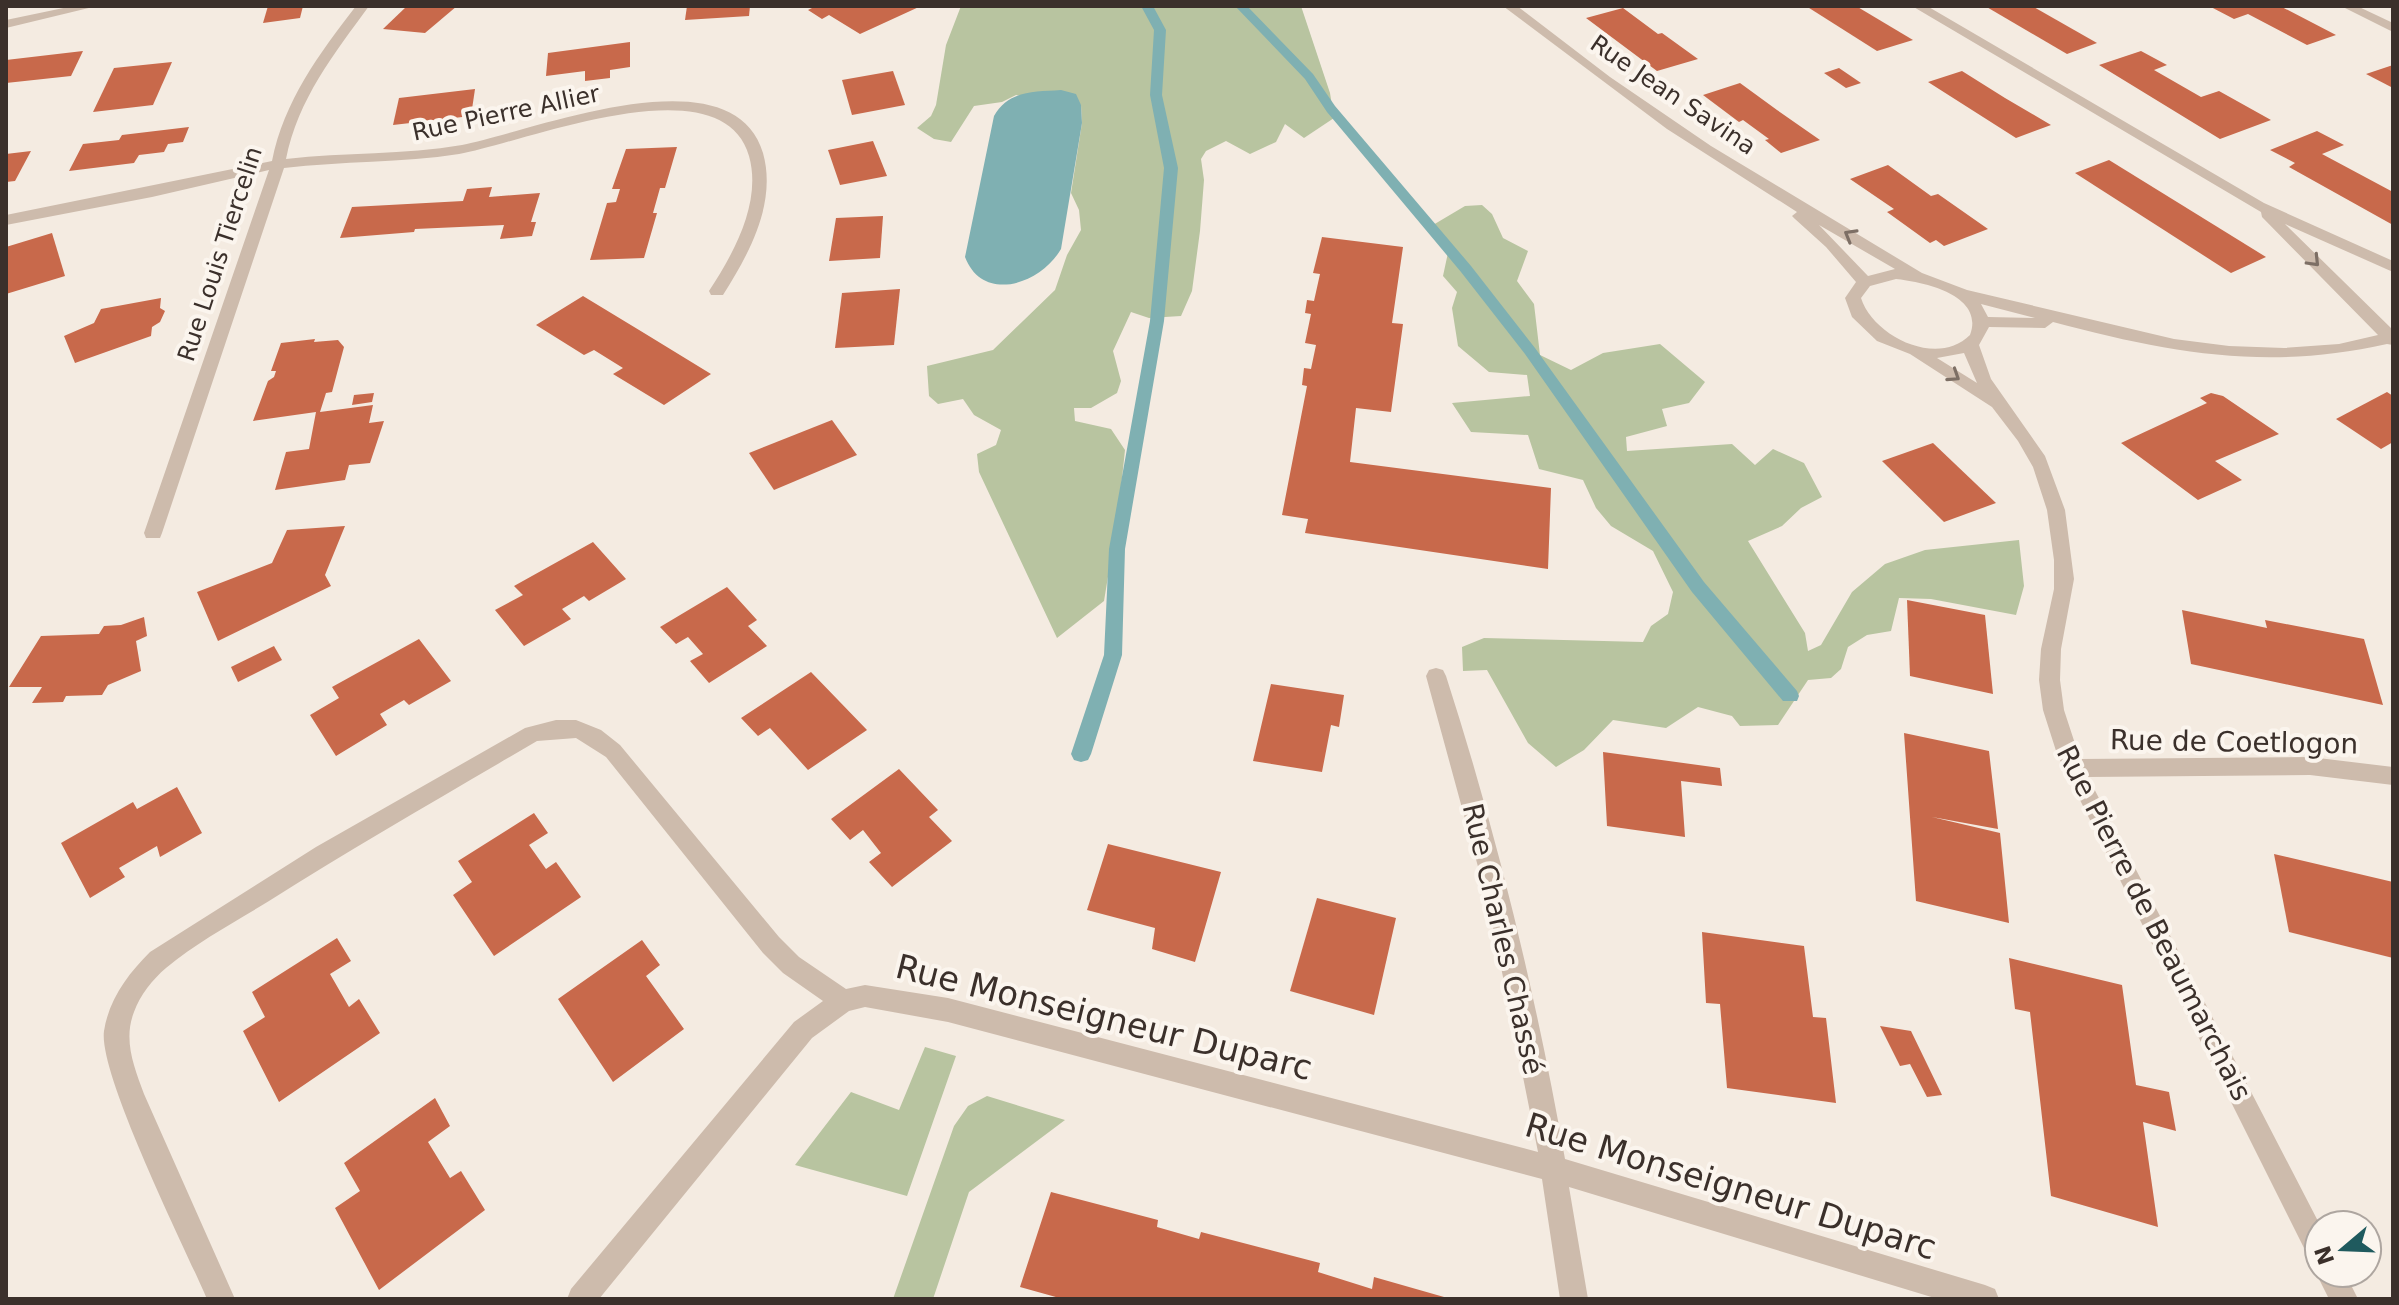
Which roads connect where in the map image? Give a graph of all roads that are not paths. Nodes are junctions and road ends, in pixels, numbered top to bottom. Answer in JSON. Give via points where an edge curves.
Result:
{"nodes":[{"id":1,"x":91,"y":6,"type":"edge"},
{"id":2,"x":363,"y":6,"type":"edge"},
{"id":3,"x":1509,"y":6,"type":"edge"},
{"id":4,"x":1918,"y":6,"type":"edge"},
{"id":5,"x":2347,"y":6,"type":"edge"},
{"id":6,"x":6,"y":24,"type":"edge"},
{"id":7,"x":2393,"y":28,"type":"edge"},
{"id":8,"x":278,"y":165,"type":"junction"},
{"id":9,"x":1773,"y":192,"type":"junction"},
{"id":10,"x":2259,"y":206,"type":"junction"},
{"id":11,"x":6,"y":220,"type":"edge"},
{"id":12,"x":2393,"y":267,"type":"edge"},
{"id":13,"x":1916,"y":276,"type":"junction"},
{"id":14,"x":1864,"y":282,"type":"junction"},
{"id":15,"x":717,"y":291,"type":"dead end"},
{"id":16,"x":1958,"y":293,"type":"junction"},
{"id":17,"x":1981,"y":322,"type":"junction"},
{"id":18,"x":2071,"y":324,"type":"junction"},
{"id":19,"x":2392,"y":338,"type":"edge"},
{"id":20,"x":1971,"y":344,"type":"junction"},
{"id":21,"x":1908,"y":348,"type":"junction"},
{"id":22,"x":1999,"y":406,"type":"junction"},
{"id":23,"x":153,"y":533,"type":"dead end"},
{"id":24,"x":1436,"y":676,"type":"dead end"},
{"id":25,"x":2073,"y":768,"type":"junction"},
{"id":26,"x":2393,"y":776,"type":"edge"},
{"id":27,"x":843,"y":1001,"type":"junction"},
{"id":28,"x":1555,"y":1169,"type":"junction"},
{"id":29,"x":2303,"y":1220,"type":"edge"},
{"id":30,"x":221,"y":1299,"type":"edge"},
{"id":31,"x":581,"y":1299,"type":"edge"},
{"id":32,"x":1574,"y":1299,"type":"edge"},
{"id":33,"x":1985,"y":1299,"type":"edge"}],
"edges":[{"from":1,"to":6,"type":"street"},
{"from":2,"to":8,"type":"street","name":"Rue Louis Tiercelin","via":[[302,92],[286,126]]},
{"from":3,"to":9,"type":"street","name":"Rue Jean Savina","via":[[1609,82]]},
{"from":4,"to":10,"type":"street"},
{"from":5,"to":7,"type":"street"},
{"from":8,"to":11,"type":"street","name":"Rue Pierre Allier"},
{"from":8,"to":15,"type":"street","name":"Rue Pierre Allier","via":[[452,151],[633,110],[711,110],[750,138],[760,188],[751,230]]},
{"from":8,"to":23,"type":"street","name":"Rue Louis Tiercelin"},
{"from":13,"to":9,"type":"street","name":"Rue Jean Savina","one_way":true},
{"from":9,"to":14,"type":"street","name":"Rue Jean Savina"},
{"from":10,"to":12,"type":"street"},
{"from":10,"to":19,"type":"street","one_way":true},
{"from":13,"to":14,"type":"street","via":[[1896,274]]},
{"from":13,"to":16,"type":"street","name":"Rue Jean Savina"},
{"from":14,"to":21,"type":"street","name":"Rue Pierre de Beaumarchais","via":[[1853,298],[1859,317],[1878,335]]},
{"from":16,"to":17,"type":"street"},
{"from":16,"to":18,"type":"street","name":"Rue Jean Savina"},
{"from":17,"to":18,"type":"street"},
{"from":17,"to":20,"type":"street"},
{"from":18,"to":19,"type":"street","via":[[2149,341],[2252,351],[2348,347]]},
{"from":20,"to":21,"type":"street","via":[[1944,352]]},
{"from":20,"to":22,"type":"street","name":"Rue Pierre de Beaumarchais","via":[[1980,375]]},
{"from":21,"to":22,"type":"street","name":"Rue Pierre de Beaumarchais","one_way":true},
{"from":22,"to":25,"type":"street","name":"Rue Pierre de Beaumarchais","via":[[2027,442],[2056,510],[2064,591],[2050,675],[2059,734]]},
{"from":24,"to":28,"type":"street","name":"Rue Charles Chassé","via":[[1507,932]]},
{"from":25,"to":26,"type":"street","name":"Rue de Coetlogon","via":[[2310,766]]},
{"from":25,"to":29,"type":"street","name":"Rue Pierre de Beaumarchais"},
{"from":27,"to":28,"type":"street","name":"Rue Monseigneur Duparc","via":[[880,997],[948,1010]]},
{"from":27,"to":30,"type":"street","via":[[771,945],[632,773],[593,733],[553,728],[520,740],[184,942],[148,971],[123,1007],[116,1033],[132,1097]]},
{"from":27,"to":31,"type":"street","via":[[781,1054]]},
{"from":28,"to":32,"type":"street","name":"Rue Charles Chassé"},
{"from":28,"to":33,"type":"street","name":"Rue Monseigneur Duparc"}]}
